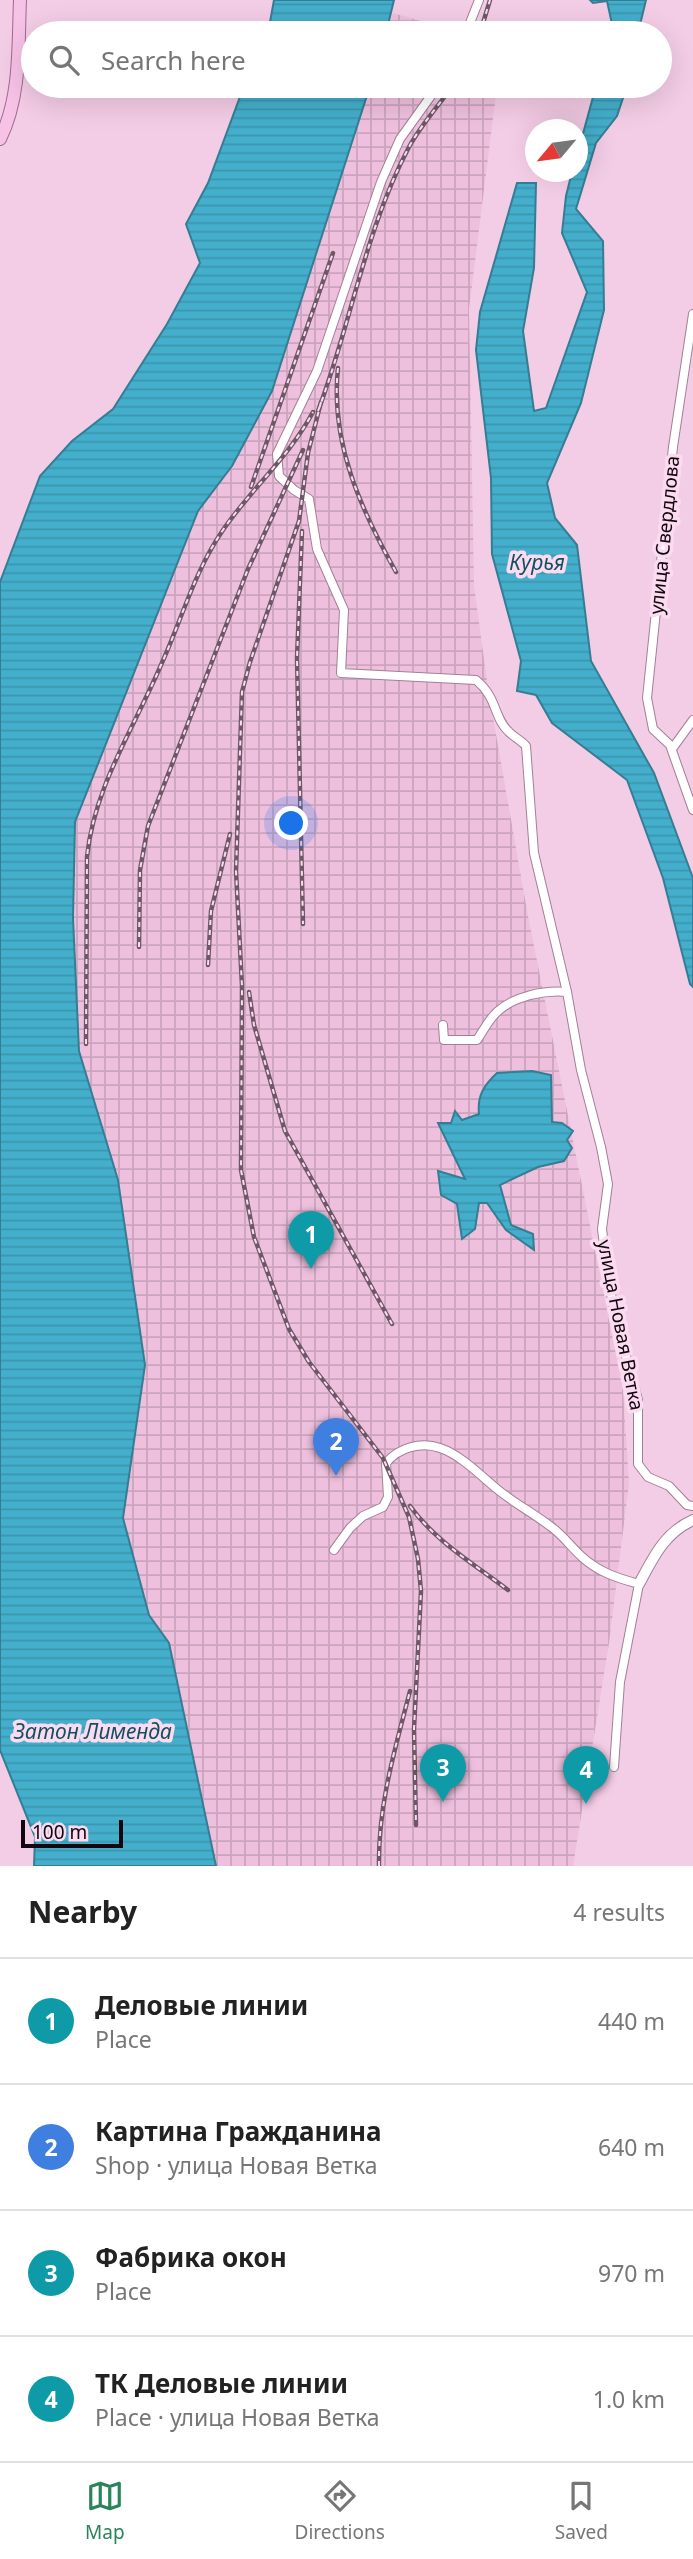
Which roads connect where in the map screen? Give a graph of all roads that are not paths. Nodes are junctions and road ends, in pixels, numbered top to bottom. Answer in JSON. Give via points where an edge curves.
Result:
{"nodes":[{"id":1,"x":20,"y":0,"type":"edge"},
{"id":2,"x":479,"y":0,"type":"edge"},
{"id":3,"x":471,"y":21,"type":"edge"},
{"id":4,"x":429,"y":98,"type":"edge"},
{"id":5,"x":0,"y":139,"type":"edge"},
{"id":6,"x":693,"y":314,"type":"edge"},
{"id":7,"x":693,"y":720,"type":"edge"},
{"id":8,"x":672,"y":749,"type":"junction"},
{"id":9,"x":693,"y":810,"type":"edge"},
{"id":10,"x":566,"y":992,"type":"junction"},
{"id":11,"x":443,"y":1025,"type":"dead end"},
{"id":12,"x":693,"y":1506,"type":"edge"},
{"id":13,"x":693,"y":1520,"type":"edge"},
{"id":14,"x":334,"y":1550,"type":"dead end"},
{"id":15,"x":639,"y":1584,"type":"junction"},
{"id":16,"x":614,"y":1767,"type":"dead end"}],
"edges":[{"from":1,"to":5,"type":"main road","via":[[13,96]]},
{"from":2,"to":3,"type":"street"},
{"from":4,"to":10,"type":"street","name":"улица Новая Ветка","via":[[400,139],[381,182],[317,371],[276,460],[279,475],[309,499],[317,549],[344,610],[341,673],[476,680],[488,689],[509,732],[526,746],[534,853]]},
{"from":6,"to":8,"type":"street","name":"улица Свердлова","via":[[671,455],[647,698],[653,729]]},
{"from":7,"to":8,"type":"street"},
{"from":8,"to":9,"type":"street","name":"улица Свердлова"},
{"from":10,"to":11,"type":"street","via":[[517,999],[497,1012],[477,1040],[444,1040]]},
{"from":10,"to":12,"type":"street","name":"улица Новая Ветка","via":[[607,1184],[602,1229],[616,1320],[638,1400],[638,1464],[648,1477],[669,1486]]},
{"from":13,"to":15,"type":"street","via":[[660,1544]]},
{"from":14,"to":15,"type":"street","via":[[349,1528],[383,1507],[388,1497],[389,1459],[406,1448],[423,1446],[440,1448],[461,1460],[552,1527],[602,1572]]},
{"from":15,"to":16,"type":"street","via":[[620,1682]]}]}
